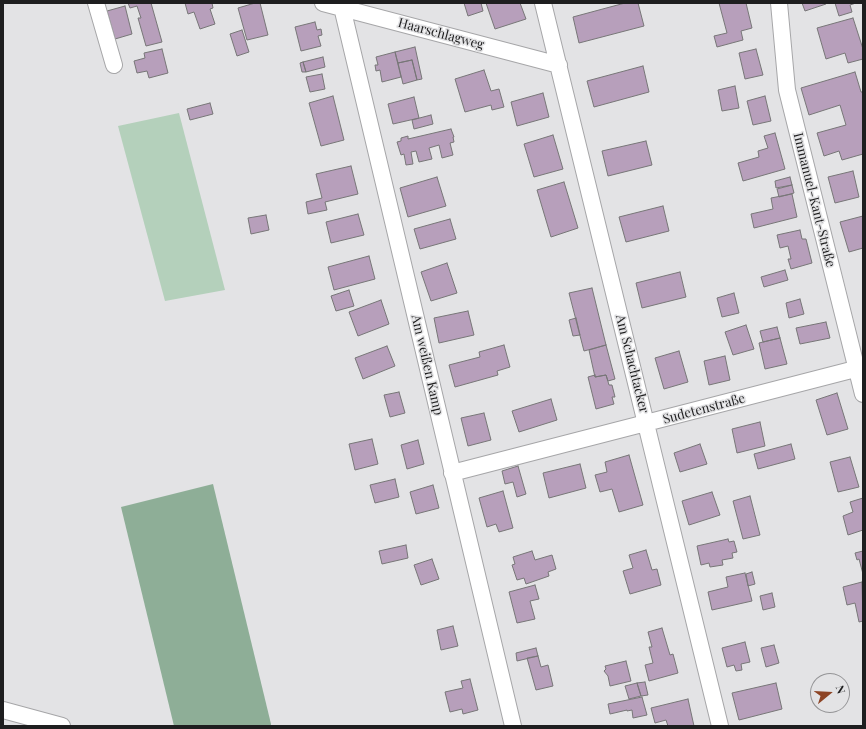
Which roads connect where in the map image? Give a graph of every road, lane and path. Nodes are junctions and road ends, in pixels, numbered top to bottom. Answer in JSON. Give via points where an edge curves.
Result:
{"nodes":[{"id":1,"x":96,"y":3,"type":"edge"},
{"id":2,"x":323,"y":3,"type":"edge"},
{"id":3,"x":543,"y":3,"type":"edge"},
{"id":4,"x":779,"y":3,"type":"edge"},
{"id":5,"x":341,"y":5,"type":"edge"},
{"id":6,"x":114,"y":65,"type":"dead end"},
{"id":7,"x":559,"y":65,"type":"junction"},
{"id":8,"x":860,"y":368,"type":"edge"},
{"id":9,"x":863,"y":394,"type":"edge"},
{"id":10,"x":646,"y":424,"type":"junction"},
{"id":11,"x":452,"y":473,"type":"junction"},
{"id":12,"x":3,"y":710,"type":"edge"},
{"id":13,"x":62,"y":726,"type":"edge"},
{"id":14,"x":513,"y":726,"type":"edge"},
{"id":15,"x":720,"y":726,"type":"edge"}],
"edges":[{"from":1,"to":6,"type":"street"},
{"from":2,"to":5,"type":"street","name":"Haarschlagweg"},
{"from":3,"to":7,"type":"street","name":"Am Schachtacker"},
{"from":4,"to":8,"type":"street","name":"Immanuel-Kant-Straße","via":[[787,90]]},
{"from":5,"to":7,"type":"street","name":"Haarschlagweg"},
{"from":5,"to":11,"type":"street","name":"Am weißen Kamp"},
{"from":7,"to":10,"type":"street","name":"Am Schachtacker"},
{"from":8,"to":9,"type":"street","name":"Immanuel-Kant-Straße"},
{"from":8,"to":10,"type":"street","name":"Sudetenstraße"},
{"from":10,"to":11,"type":"street","name":"Sudetenstraße"},
{"from":10,"to":15,"type":"street","name":"Am Schachtacker"},
{"from":11,"to":14,"type":"street","name":"Am weißen Kamp"},
{"from":12,"to":13,"type":"street"}]}
